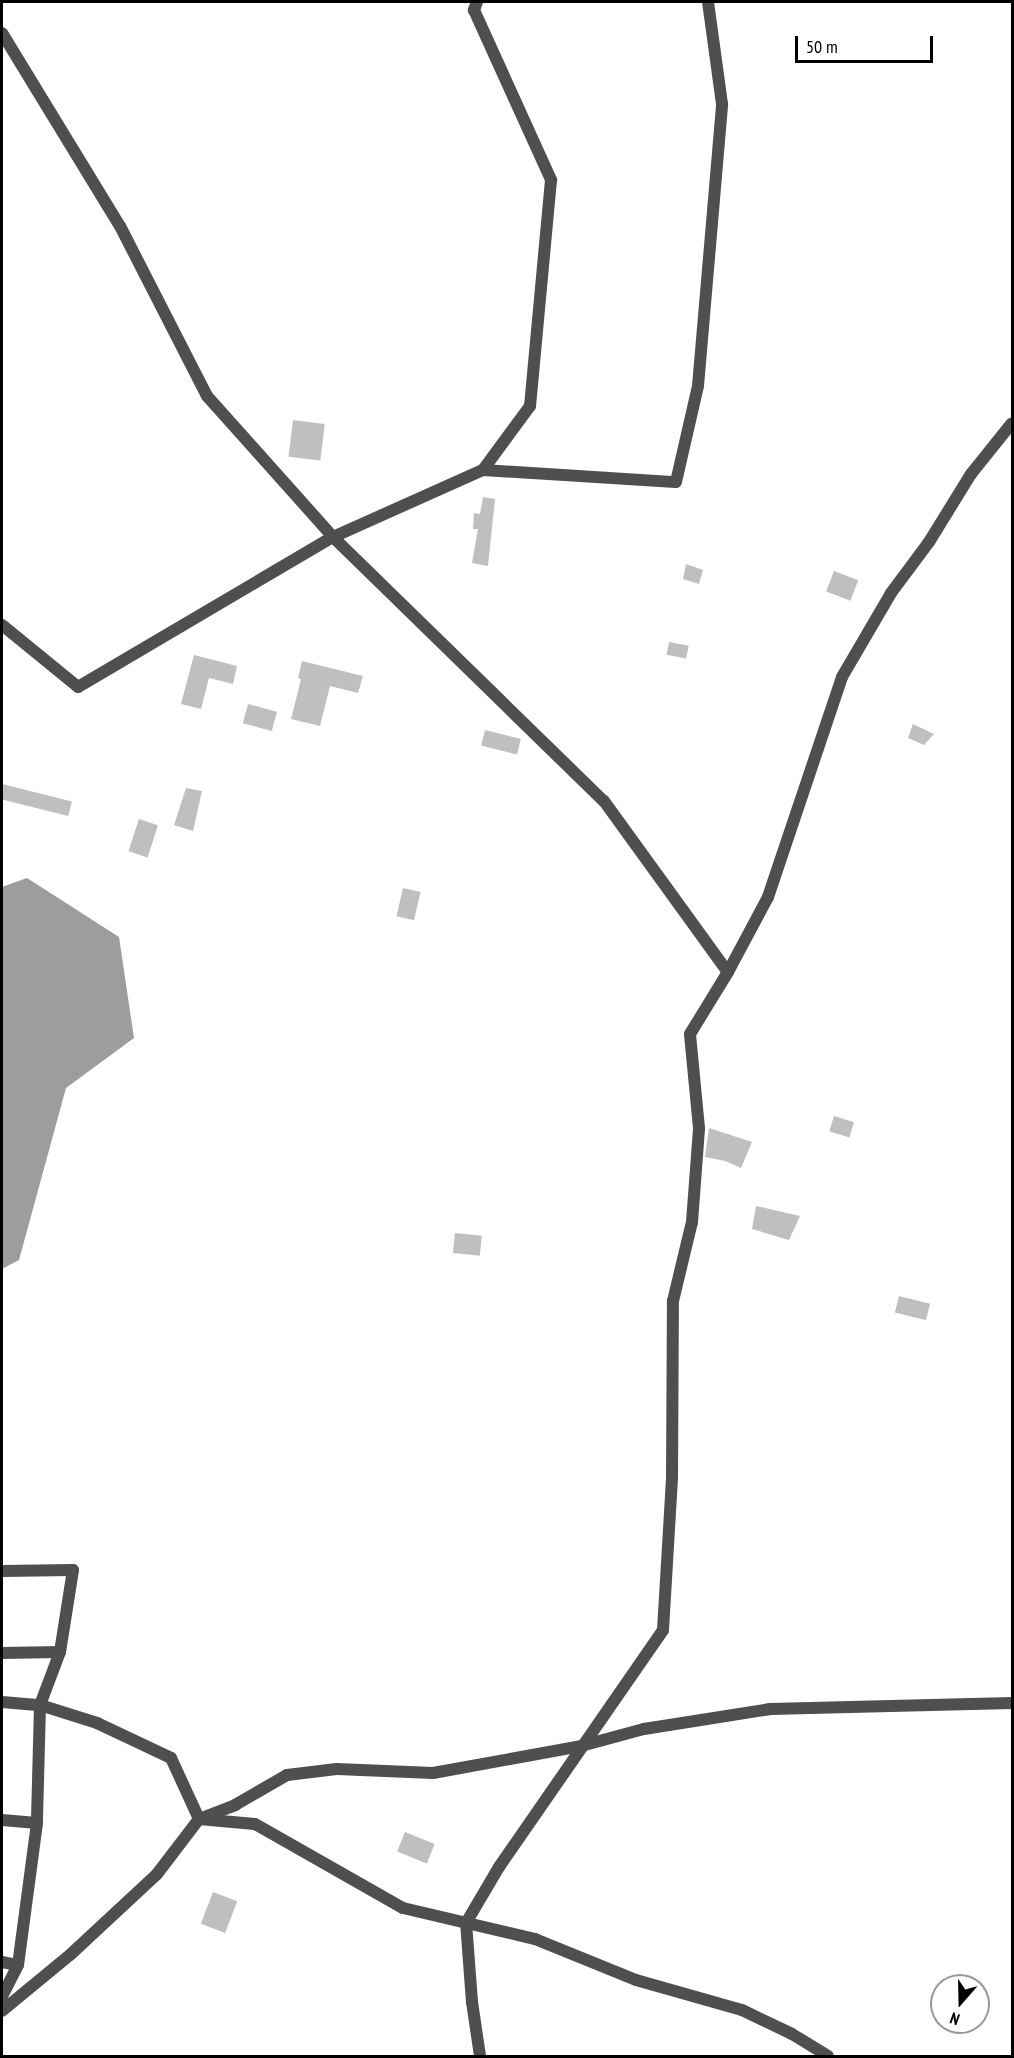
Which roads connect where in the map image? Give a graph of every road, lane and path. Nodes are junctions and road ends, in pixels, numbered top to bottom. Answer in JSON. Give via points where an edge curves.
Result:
{"nodes":[{"id":1,"x":477,"y":2,"type":"edge"},
{"id":2,"x":708,"y":2,"type":"edge"},
{"id":3,"x":2,"y":33,"type":"edge"},
{"id":4,"x":1012,"y":423,"type":"edge"},
{"id":5,"x":483,"y":470,"type":"junction"},
{"id":6,"x":333,"y":537,"type":"junction"},
{"id":7,"x":2,"y":625,"type":"edge"},
{"id":8,"x":728,"y":972,"type":"junction"},
{"id":9,"x":2,"y":1571,"type":"edge"},
{"id":10,"x":2,"y":1653,"type":"edge"},
{"id":11,"x":60,"y":1653,"type":"junction"},
{"id":12,"x":2,"y":1702,"type":"edge"},
{"id":13,"x":1012,"y":1703,"type":"edge"},
{"id":14,"x":40,"y":1705,"type":"junction"},
{"id":15,"x":581,"y":1746,"type":"junction"},
{"id":16,"x":199,"y":1819,"type":"junction"},
{"id":17,"x":2,"y":1820,"type":"edge"},
{"id":18,"x":37,"y":1823,"type":"junction"},
{"id":19,"x":466,"y":1923,"type":"junction"},
{"id":20,"x":2,"y":1962,"type":"edge"},
{"id":21,"x":18,"y":1965,"type":"junction"},
{"id":22,"x":2,"y":1996,"type":"edge"},
{"id":23,"x":2,"y":2011,"type":"edge"},
{"id":24,"x":480,"y":2056,"type":"edge"},
{"id":25,"x":828,"y":2056,"type":"edge"}],
"edges":[{"from":1,"to":5,"type":"street","via":[[474,10],[551,180],[530,406]]},
{"from":2,"to":5,"type":"street","via":[[722,104],[698,386],[676,482]]},
{"from":3,"to":6,"type":"street","via":[[120,226],[207,396]]},
{"from":4,"to":8,"type":"street","via":[[971,474],[929,542],[891,593],[842,677],[768,897]]},
{"from":5,"to":6,"type":"street"},
{"from":6,"to":7,"type":"street","via":[[78,687]]},
{"from":6,"to":8,"type":"street","via":[[604,801]]},
{"from":8,"to":15,"type":"street","via":[[690,1034],[699,1128],[692,1222],[673,1301],[672,1479],[663,1630]]},
{"from":9,"to":11,"type":"street","via":[[73,1570]]},
{"from":10,"to":11,"type":"street"},
{"from":11,"to":14,"type":"street"},
{"from":12,"to":14,"type":"street"},
{"from":13,"to":15,"type":"street","via":[[770,1709],[644,1729]]},
{"from":14,"to":16,"type":"street","via":[[97,1723],[171,1758]]},
{"from":14,"to":18,"type":"street"},
{"from":15,"to":16,"type":"street","via":[[433,1773],[337,1769],[287,1775],[235,1805]]},
{"from":15,"to":19,"type":"street"},
{"from":16,"to":19,"type":"street","via":[[255,1824],[403,1908]]},
{"from":16,"to":23,"type":"street","via":[[157,1874]]},
{"from":17,"to":18,"type":"street"},
{"from":18,"to":21,"type":"street"},
{"from":19,"to":24,"type":"street"},
{"from":19,"to":25,"type":"street","via":[[535,1939],[636,1980],[742,2010]]},
{"from":20,"to":21,"type":"street"},
{"from":21,"to":22,"type":"street"}]}
